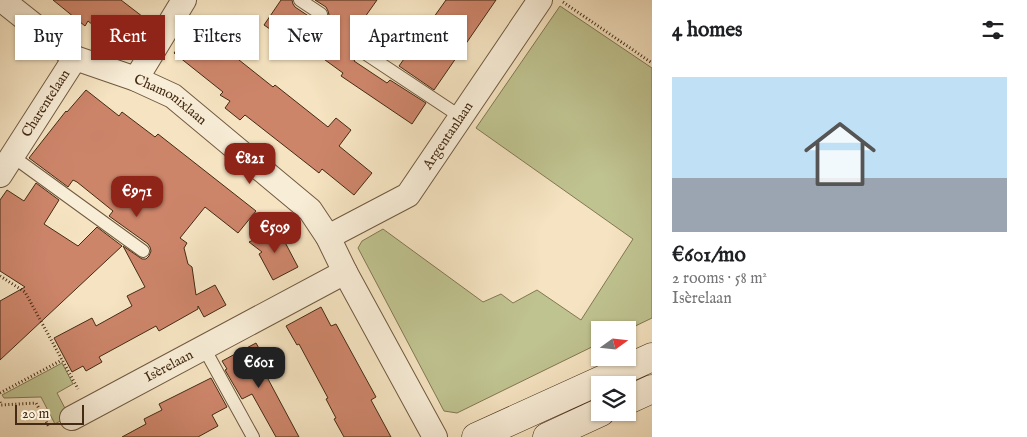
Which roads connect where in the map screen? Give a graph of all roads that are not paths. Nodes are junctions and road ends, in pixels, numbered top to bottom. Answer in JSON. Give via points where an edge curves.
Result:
{"nodes":[{"id":1,"x":2,"y":0,"type":"edge"},
{"id":2,"x":184,"y":0,"type":"edge"},
{"id":3,"x":300,"y":0,"type":"edge"},
{"id":4,"x":540,"y":0,"type":"edge"},
{"id":5,"x":321,"y":14,"type":"dead end"},
{"id":6,"x":21,"y":15,"type":"edge"},
{"id":7,"x":74,"y":60,"type":"edge"},
{"id":8,"x":81,"y":60,"type":"edge"},
{"id":9,"x":375,"y":60,"type":"edge"},
{"id":10,"x":136,"y":79,"type":"junction"},
{"id":11,"x":461,"y":117,"type":"junction"},
{"id":12,"x":6,"y":165,"type":"edge"},
{"id":13,"x":328,"y":237,"type":"junction"},
{"id":14,"x":143,"y":252,"type":"dead end"},
{"id":15,"x":346,"y":272,"type":"junction"},
{"id":16,"x":204,"y":348,"type":"junction"},
{"id":17,"x":652,"y":357,"type":"edge"},
{"id":18,"x":652,"y":389,"type":"edge"},
{"id":19,"x":636,"y":396,"type":"edge"},
{"id":20,"x":80,"y":414,"type":"road end"},
{"id":21,"x":591,"y":416,"type":"edge"},
{"id":22,"x":253,"y":437,"type":"edge"},
{"id":23,"x":435,"y":437,"type":"edge"},
{"id":24,"x":476,"y":437,"type":"edge"},
{"id":25,"x":547,"y":437,"type":"edge"}],
"edges":[{"from":1,"to":6,"type":"street","name":"Chamonixlaan"},
{"from":2,"to":10,"type":"street"},
{"from":3,"to":5,"type":"lane"},
{"from":4,"to":11,"type":"street","name":"Argentanlaan"},
{"from":7,"to":12,"type":"street","name":"Charentelaan"},
{"from":8,"to":10,"type":"street","name":"Chamonixlaan"},
{"from":9,"to":11,"type":"lane"},
{"from":10,"to":13,"type":"street","name":"Chamonixlaan","via":[[173,96],[310,210]]},
{"from":11,"to":13,"type":"street","name":"Argentanlaan","via":[[408,195]]},
{"from":12,"to":14,"type":"lane"},
{"from":13,"to":15,"type":"street","name":"Chamonixlaan"},
{"from":15,"to":16,"type":"street","name":"Isèrelaan"},
{"from":15,"to":23,"type":"street","name":"Chamonixlaan"},
{"from":16,"to":20,"type":"street","name":"Isèrelaan"},
{"from":16,"to":22,"type":"lane"},
{"from":17,"to":24,"type":"street"},
{"from":18,"to":19,"type":"street"},
{"from":21,"to":25,"type":"street"}]}
